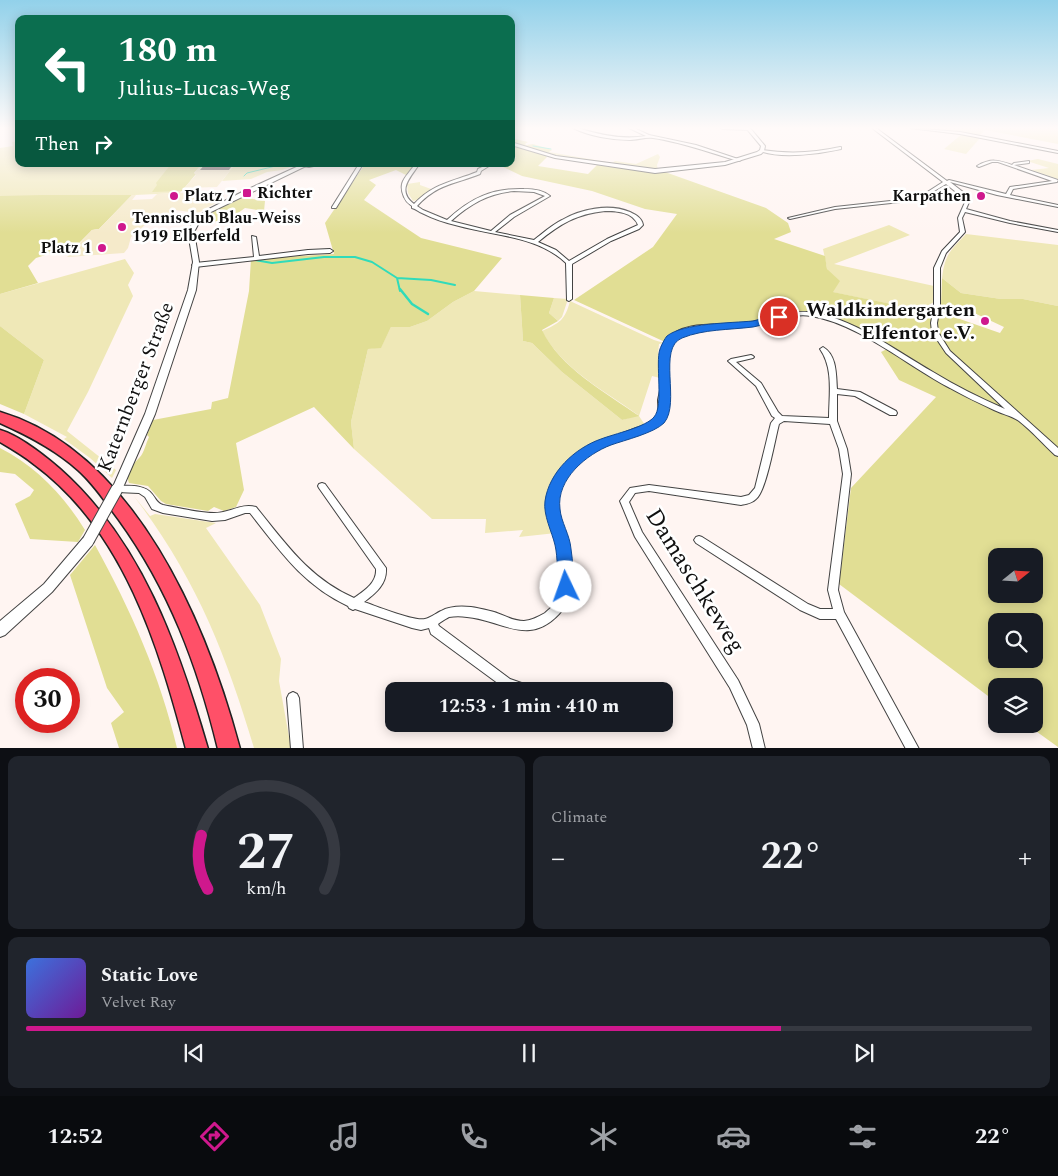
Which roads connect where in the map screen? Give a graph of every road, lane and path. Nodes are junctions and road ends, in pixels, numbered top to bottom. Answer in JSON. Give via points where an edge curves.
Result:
{"nodes":[{"id":1,"x":594,"y":163,"type":"edge"},
{"id":2,"x":720,"y":163,"type":"edge"},
{"id":3,"x":920,"y":163,"type":"edge"},
{"id":4,"x":988,"y":163,"type":"edge"},
{"id":5,"x":1005,"y":163,"type":"edge"},
{"id":6,"x":1020,"y":163,"type":"edge"},
{"id":7,"x":1011,"y":164,"type":"junction"},
{"id":8,"x":979,"y":166,"type":"dead end"},
{"id":9,"x":301,"y":167,"type":"edge"},
{"id":10,"x":359,"y":167,"type":"edge"},
{"id":11,"x":415,"y":167,"type":"edge"},
{"id":12,"x":484,"y":167,"type":"edge"},
{"id":13,"x":941,"y":179,"type":"junction"},
{"id":14,"x":946,"y":182,"type":"junction"},
{"id":15,"x":1007,"y":196,"type":"junction"},
{"id":16,"x":1058,"y":206,"type":"edge"},
{"id":17,"x":334,"y":207,"type":"dead end"},
{"id":18,"x":414,"y":207,"type":"junction"},
{"id":19,"x":964,"y":210,"type":"junction"},
{"id":20,"x":790,"y":218,"type":"dead end"},
{"id":21,"x":448,"y":221,"type":"junction"},
{"id":22,"x":1058,"y":231,"type":"edge"},
{"id":23,"x":492,"y":232,"type":"junction"},
{"id":24,"x":254,"y":237,"type":"dead end"},
{"id":25,"x":535,"y":242,"type":"junction"},
{"id":26,"x":330,"y":252,"type":"dead end"},
{"id":27,"x":257,"y":257,"type":"junction"},
{"id":28,"x":569,"y":263,"type":"junction"},
{"id":29,"x":196,"y":265,"type":"junction"},
{"id":30,"x":569,"y":299,"type":"dead end"},
{"id":31,"x":824,"y":349,"type":"dead end"},
{"id":32,"x":751,"y":357,"type":"dead end"},
{"id":33,"x":833,"y":390,"type":"junction"},
{"id":34,"x":893,"y":413,"type":"dead end"},
{"id":35,"x":0,"y":417,"type":"edge"},
{"id":36,"x":781,"y":419,"type":"junction"},
{"id":37,"x":1022,"y":420,"type":"junction"},
{"id":38,"x":833,"y":421,"type":"junction"},
{"id":39,"x":0,"y":435,"type":"edge"},
{"id":40,"x":1058,"y":452,"type":"edge"},
{"id":41,"x":122,"y":477,"type":"joint"},
{"id":42,"x":322,"y":486,"type":"dead end"},
{"id":43,"x":117,"y":489,"type":"junction"},
{"id":44,"x":88,"y":540,"type":"joint"},
{"id":45,"x":699,"y":540,"type":"dead end"},
{"id":46,"x":353,"y":605,"type":"junction"},
{"id":47,"x":839,"y":614,"type":"junction"},
{"id":48,"x":431,"y":622,"type":"junction"},
{"id":49,"x":0,"y":630,"type":"edge"},
{"id":50,"x":506,"y":682,"type":"edge"},
{"id":51,"x":293,"y":698,"type":"dead end"},
{"id":52,"x":197,"y":748,"type":"edge"},
{"id":53,"x":229,"y":748,"type":"edge"},
{"id":54,"x":297,"y":748,"type":"edge"},
{"id":55,"x":759,"y":748,"type":"edge"},
{"id":56,"x":913,"y":748,"type":"edge"}],
"edges":[{"from":1,"to":2,"type":"street","via":[[668,171]]},
{"from":3,"to":13,"type":"street"},
{"from":4,"to":8,"type":"street"},
{"from":5,"to":7,"type":"street"},
{"from":6,"to":7,"type":"street"},
{"from":7,"to":15,"type":"street","via":[[1058,181],[1012,188]]},
{"from":9,"to":29,"type":"street","name":"Katernberger Straße","via":[[209,211],[197,220],[191,235]]},
{"from":10,"to":17,"type":"street"},
{"from":11,"to":18,"type":"street","via":[[403,188]]},
{"from":12,"to":18,"type":"street","via":[[478,173],[432,190]]},
{"from":13,"to":14,"type":"street"},
{"from":13,"to":15,"type":"street"},
{"from":14,"to":19,"type":"street","via":[[968,199]]},
{"from":14,"to":20,"type":"street","via":[[919,199],[835,208]]},
{"from":15,"to":16,"type":"street"},
{"from":18,"to":21,"type":"street"},
{"from":19,"to":22,"type":"street"},
{"from":19,"to":37,"type":"street","via":[[960,218],[963,232],[938,263],[935,332],[948,352]]},
{"from":21,"to":23,"type":"street"},
{"from":21,"to":23,"type":"street","via":[[471,202],[503,190],[532,190],[548,196],[512,216]]},
{"from":23,"to":25,"type":"street"},
{"from":24,"to":27,"type":"street"},
{"from":25,"to":28,"type":"street"},
{"from":25,"to":28,"type":"street","via":[[566,220],[589,212],[619,210],[640,221],[637,228]]},
{"from":26,"to":27,"type":"street"},
{"from":27,"to":29,"type":"street"},
{"from":28,"to":30,"type":"street"},
{"from":29,"to":41,"type":"street","name":"Katernberger Straße","via":[[192,290],[160,387]]},
{"from":31,"to":33,"type":"street","via":[[834,369]]},
{"from":32,"to":36,"type":"street","via":[[731,360],[759,385]]},
{"from":33,"to":34,"type":"street","via":[[857,394]]},
{"from":33,"to":38,"type":"street"},
{"from":35,"to":53,"type":"highway","via":[[54,445],[83,466],[144,542],[195,641]]},
{"from":36,"to":38,"type":"street"},
{"from":36,"to":55,"type":"street","name":"Damaschkeweg","via":[[775,423],[759,488],[748,501],[649,488],[634,490],[624,501],[638,534],[734,684],[753,724]]},
{"from":37,"to":40,"type":"street"},
{"from":37,"to":48,"type":"street","via":[[956,389],[862,334],[817,316],[793,314],[756,323],[684,332],[670,339],[665,348],[666,377],[659,420],[599,444],[573,462],[560,478],[552,510],[564,547],[566,587],[558,608],[531,627],[522,628],[483,614],[463,611],[451,612]]},
{"from":38,"to":47,"type":"street","via":[[843,449],[847,474],[833,590]]},
{"from":39,"to":52,"type":"highway","via":[[49,466],[84,500],[110,534],[141,586],[163,637]]},
{"from":41,"to":43,"type":"street","name":"Katernberger Straße"},
{"from":42,"to":46,"type":"street","via":[[383,575]]},
{"from":43,"to":44,"type":"street","name":"Katernberger Straße","bridge":true},
{"from":43,"to":46,"type":"street","via":[[143,491],[155,506],[163,509],[212,517],[253,510],[300,569],[334,596]]},
{"from":44,"to":49,"type":"street","name":"Katernberger Straße","via":[[48,588]]},
{"from":45,"to":47,"type":"street","name":"Damaschkeweg","via":[[804,607],[820,614]]},
{"from":46,"to":48,"type":"street","via":[[420,625]]},
{"from":47,"to":56,"type":"street"},
{"from":48,"to":50,"type":"street","via":[[435,630]]},
{"from":51,"to":54,"type":"street"}]}
